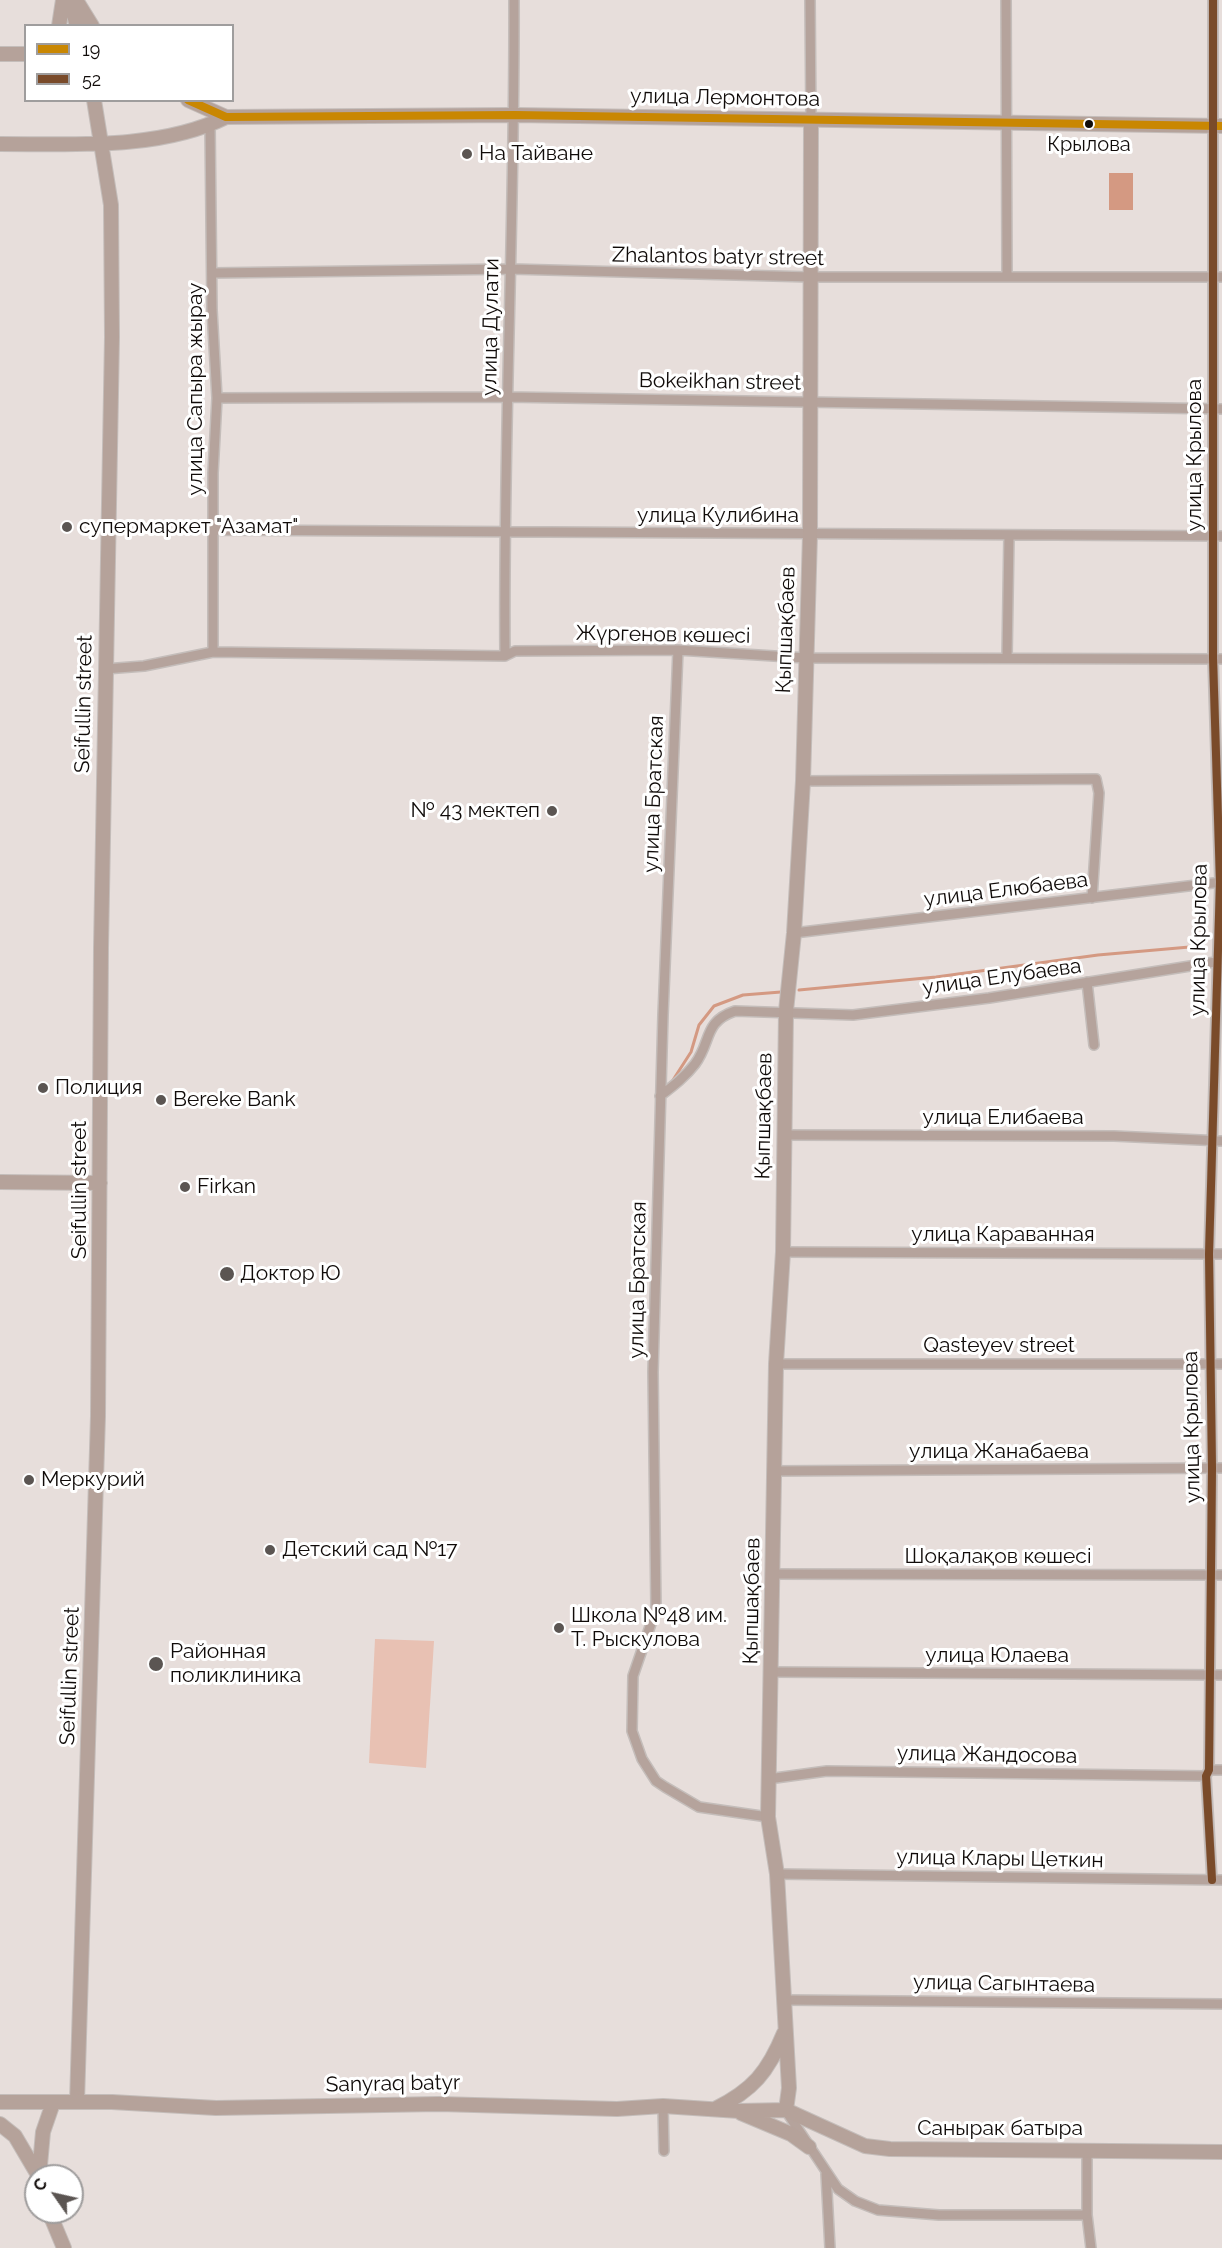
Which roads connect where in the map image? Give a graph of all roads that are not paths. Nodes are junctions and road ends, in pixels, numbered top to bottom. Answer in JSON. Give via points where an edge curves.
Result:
{"nodes":[{"id":1,"x":63,"y":0,"type":"edge"},
{"id":2,"x":70,"y":0,"type":"edge"},
{"id":3,"x":76,"y":0,"type":"edge"},
{"id":4,"x":514,"y":0,"type":"edge"},
{"id":5,"x":810,"y":0,"type":"edge"},
{"id":6,"x":1006,"y":0,"type":"edge"},
{"id":7,"x":1213,"y":0,"type":"edge"},
{"id":8,"x":59,"y":24,"type":"edge"},
{"id":9,"x":76,"y":24,"type":"edge"},
{"id":10,"x":91,"y":24,"type":"edge"},
{"id":11,"x":0,"y":54,"type":"edge"},
{"id":12,"x":24,"y":54,"type":"edge"},
{"id":13,"x":94,"y":102,"type":"edge"},
{"id":14,"x":192,"y":102,"type":"edge"},
{"id":15,"x":515,"y":115,"type":"junction"},
{"id":16,"x":226,"y":117,"type":"junction"},
{"id":17,"x":811,"y":121,"type":"junction"},
{"id":18,"x":1006,"y":123,"type":"junction"},
{"id":19,"x":210,"y":125,"type":"junction"},
{"id":20,"x":1217,"y":126,"type":"edge"},
{"id":21,"x":0,"y":144,"type":"edge"},
{"id":22,"x":100,"y":144,"type":"junction"},
{"id":23,"x":511,"y":269,"type":"junction"},
{"id":24,"x":213,"y":273,"type":"junction"},
{"id":25,"x":811,"y":277,"type":"junction"},
{"id":26,"x":1007,"y":277,"type":"junction"},
{"id":27,"x":1218,"y":277,"type":"edge"},
{"id":28,"x":507,"y":397,"type":"junction"},
{"id":29,"x":217,"y":398,"type":"junction"},
{"id":30,"x":810,"y":401,"type":"junction"},
{"id":31,"x":1218,"y":409,"type":"edge"},
{"id":32,"x":215,"y":530,"type":"junction"},
{"id":33,"x":504,"y":533,"type":"junction"},
{"id":34,"x":810,"y":534,"type":"junction"},
{"id":35,"x":1009,"y":535,"type":"junction"},
{"id":36,"x":1217,"y":536,"type":"edge"},
{"id":37,"x":678,"y":650,"type":"junction"},
{"id":38,"x":213,"y":652,"type":"junction"},
{"id":39,"x":505,"y":656,"type":"junction"},
{"id":40,"x":1007,"y":657,"type":"junction"},
{"id":41,"x":806,"y":658,"type":"junction"},
{"id":42,"x":1217,"y":659,"type":"edge"},
{"id":43,"x":105,"y":669,"type":"junction"},
{"id":44,"x":803,"y":781,"type":"junction"},
{"id":45,"x":1221,"y":882,"type":"edge"},
{"id":46,"x":1092,"y":898,"type":"junction"},
{"id":47,"x":794,"y":933,"type":"junction"},
{"id":48,"x":1220,"y":961,"type":"edge"},
{"id":49,"x":1087,"y":982,"type":"junction"},
{"id":50,"x":786,"y":1011,"type":"junction"},
{"id":51,"x":1094,"y":1045,"type":"dead end"},
{"id":52,"x":660,"y":1096,"type":"junction"},
{"id":53,"x":784,"y":1136,"type":"junction"},
{"id":54,"x":1218,"y":1141,"type":"edge"},
{"id":55,"x":0,"y":1182,"type":"edge"},
{"id":56,"x":100,"y":1183,"type":"junction"},
{"id":57,"x":783,"y":1252,"type":"junction"},
{"id":58,"x":1209,"y":1254,"type":"junction"},
{"id":59,"x":1222,"y":1254,"type":"edge"},
{"id":60,"x":776,"y":1364,"type":"junction"},
{"id":61,"x":1209,"y":1364,"type":"junction"},
{"id":62,"x":1222,"y":1364,"type":"edge"},
{"id":63,"x":1212,"y":1468,"type":"junction"},
{"id":64,"x":1222,"y":1468,"type":"edge"},
{"id":65,"x":775,"y":1472,"type":"junction"},
{"id":66,"x":773,"y":1574,"type":"junction"},
{"id":67,"x":1210,"y":1575,"type":"junction"},
{"id":68,"x":1222,"y":1575,"type":"edge"},
{"id":69,"x":772,"y":1672,"type":"junction"},
{"id":70,"x":1208,"y":1675,"type":"junction"},
{"id":71,"x":1222,"y":1675,"type":"edge"},
{"id":72,"x":1222,"y":1770,"type":"edge"},
{"id":73,"x":1207,"y":1773,"type":"junction"},
{"id":74,"x":768,"y":1779,"type":"junction"},
{"id":75,"x":768,"y":1817,"type":"junction"},
{"id":76,"x":777,"y":1874,"type":"junction"},
{"id":77,"x":1217,"y":1880,"type":"edge"},
{"id":78,"x":785,"y":2000,"type":"junction"},
{"id":79,"x":1222,"y":2004,"type":"edge"},
{"id":80,"x":786,"y":2028,"type":"junction"},
{"id":81,"x":0,"y":2102,"type":"edge"},
{"id":82,"x":77,"y":2102,"type":"junction"},
{"id":83,"x":53,"y":2103,"type":"junction"},
{"id":84,"x":663,"y":2106,"type":"junction"},
{"id":85,"x":714,"y":2109,"type":"junction"},
{"id":86,"x":786,"y":2110,"type":"junction"},
{"id":87,"x":739,"y":2111,"type":"junction"},
{"id":88,"x":0,"y":2124,"type":"edge"},
{"id":89,"x":809,"y":2147,"type":"junction"},
{"id":90,"x":1087,"y":2150,"type":"junction"},
{"id":91,"x":664,"y":2151,"type":"dead end"},
{"id":92,"x":1222,"y":2152,"type":"edge"},
{"id":93,"x":32,"y":2164,"type":"edge"},
{"id":94,"x":40,"y":2164,"type":"edge"},
{"id":95,"x":826,"y":2174,"type":"junction"},
{"id":96,"x":1087,"y":2215,"type":"junction"},
{"id":97,"x":54,"y":2224,"type":"edge"},
{"id":98,"x":63,"y":2248,"type":"edge"},
{"id":99,"x":830,"y":2248,"type":"edge"},
{"id":100,"x":1091,"y":2248,"type":"edge"}],
"edges":[{"from":1,"to":8,"type":"street"},
{"from":2,"to":9,"type":"street"},
{"from":3,"to":10,"type":"street"},
{"from":4,"to":15,"type":"street","name":"улица Дулати"},
{"from":5,"to":17,"type":"street"},
{"from":6,"to":18,"type":"street"},
{"from":7,"to":20,"type":"street","name":"улица Крылова"},
{"from":11,"to":12,"type":"street"},
{"from":13,"to":22,"type":"street","name":"Seifullin street"},
{"from":14,"to":16,"type":"street"},
{"from":15,"to":16,"type":"street","name":"улица Лермонтова"},
{"from":15,"to":17,"type":"street","name":"улица Лермонтова"},
{"from":15,"to":23,"type":"street","name":"улица Дулати"},
{"from":16,"to":19,"type":"street"},
{"from":17,"to":18,"type":"street","name":"улица Лермонтова"},
{"from":17,"to":25,"type":"street","name":"Қыпшақбаев"},
{"from":18,"to":20,"type":"street","name":"улица Лермонтова"},
{"from":18,"to":26,"type":"street"},
{"from":19,"to":22,"type":"street"},
{"from":19,"to":24,"type":"street","name":"улица Сапыра жырау"},
{"from":20,"to":27,"type":"street","name":"улица Крылова"},
{"from":21,"to":22,"type":"street"},
{"from":22,"to":43,"type":"street","name":"Seifullin street","via":[[111,205]]},
{"from":23,"to":24,"type":"street","name":"Zhalantos batyr street"},
{"from":23,"to":25,"type":"street","name":"Zhalantos batyr street"},
{"from":23,"to":28,"type":"street","name":"улица Дулати"},
{"from":24,"to":29,"type":"street","name":"улица Сапыра жырау"},
{"from":25,"to":26,"type":"street","name":"Zhalantos batyr street"},
{"from":25,"to":30,"type":"street","name":"Қыпшақбаев"},
{"from":26,"to":27,"type":"street","name":"Zhalantos batyr street"},
{"from":27,"to":31,"type":"street","name":"улица Крылова"},
{"from":28,"to":29,"type":"street","name":"Bokeikhan street"},
{"from":28,"to":30,"type":"street","name":"Bokeikhan street"},
{"from":28,"to":33,"type":"street","name":"улица Дулати"},
{"from":29,"to":32,"type":"street","name":"улица Сапыра жырау"},
{"from":30,"to":31,"type":"street","name":"Bokeikhan street"},
{"from":30,"to":34,"type":"street","name":"Қыпшақбаев"},
{"from":31,"to":36,"type":"street","name":"улица Крылова"},
{"from":32,"to":33,"type":"street","name":"улица Кулибина"},
{"from":32,"to":38,"type":"street","name":"улица Сапыра жырау"},
{"from":33,"to":34,"type":"street","name":"улица Кулибина"},
{"from":33,"to":39,"type":"street","name":"улица Дулати"},
{"from":34,"to":35,"type":"street","name":"улица Кулибина"},
{"from":34,"to":41,"type":"street","name":"Қыпшақбаев"},
{"from":35,"to":36,"type":"street","name":"улица Кулибина"},
{"from":35,"to":40,"type":"street"},
{"from":36,"to":42,"type":"street","name":"улица Крылова"},
{"from":37,"to":39,"type":"street","name":"Жүргенов көшесі","via":[[515,651]]},
{"from":37,"to":41,"type":"street","name":"Жүргенов көшесі"},
{"from":37,"to":52,"type":"street","name":"улица Братская"},
{"from":38,"to":39,"type":"street","name":"Жүргенов көшесі"},
{"from":38,"to":43,"type":"street","name":"Жүргенов көшесі","via":[[144,666]]},
{"from":40,"to":41,"type":"street","name":"Жүргенов көшесі"},
{"from":40,"to":42,"type":"street","name":"Жүргенов көшесі"},
{"from":41,"to":44,"type":"street","name":"Қыпшақбаев"},
{"from":42,"to":45,"type":"street","name":"улица Крылова"},
{"from":43,"to":56,"type":"street","name":"Seifullin street"},
{"from":44,"to":46,"type":"street","via":[[1096,779],[1099,793]]},
{"from":44,"to":47,"type":"street","name":"Қыпшақбаев"},
{"from":45,"to":46,"type":"street","name":"улица Елюбаева"},
{"from":45,"to":48,"type":"street","name":"улица Крылова"},
{"from":46,"to":47,"type":"street","name":"улица Елюбаева"},
{"from":47,"to":50,"type":"street","name":"Қыпшақбаев"},
{"from":48,"to":49,"type":"street","name":"улица Елубаева"},
{"from":48,"to":54,"type":"street","name":"улица Крылова"},
{"from":49,"to":50,"type":"street","name":"улица Елубаева","via":[[853,1015]]},
{"from":49,"to":51,"type":"street"},
{"from":50,"to":52,"type":"street","name":"улица Елубаева","via":[[735,1011],[720,1017],[696,1062]]},
{"from":50,"to":53,"type":"street","name":"Қыпшақбаев"},
{"from":52,"to":75,"type":"street","name":"улица Братская","via":[[653,1372],[656,1609],[633,1676],[632,1731],[642,1759],[656,1781],[665,1787],[699,1807]]},
{"from":53,"to":54,"type":"street","name":"улица Елибаева","via":[[1114,1136]]},
{"from":53,"to":57,"type":"street","name":"Қыпшақбаев"},
{"from":54,"to":58,"type":"street","name":"улица Крылова"},
{"from":55,"to":56,"type":"street"},
{"from":56,"to":82,"type":"street","name":"Seifullin street","via":[[99,1416]]},
{"from":57,"to":58,"type":"street","name":"улица Караванная"},
{"from":57,"to":60,"type":"street","name":"Қыпшақбаев"},
{"from":58,"to":59,"type":"street","name":"улица Караванная"},
{"from":58,"to":61,"type":"street","name":"улица Крылова"},
{"from":60,"to":61,"type":"street","name":"Qasteyev street"},
{"from":60,"to":65,"type":"street","name":"Қыпшақбаев"},
{"from":61,"to":62,"type":"street","name":"Qasteyev street"},
{"from":61,"to":63,"type":"street","name":"улица Крылова"},
{"from":63,"to":64,"type":"street","name":"улица Жанабаева"},
{"from":63,"to":65,"type":"street","name":"улица Жанабаева"},
{"from":63,"to":67,"type":"street","name":"улица Крылова"},
{"from":65,"to":66,"type":"street","name":"Қыпшақбаев"},
{"from":66,"to":67,"type":"street","name":"Шоқалақов көшесі"},
{"from":66,"to":69,"type":"street","name":"Қыпшақбаев"},
{"from":67,"to":68,"type":"street","name":"Шоқалақов көшесі"},
{"from":67,"to":70,"type":"street","name":"улица Крылова"},
{"from":69,"to":70,"type":"street","name":"улица Юлаева"},
{"from":69,"to":74,"type":"street","name":"Қыпшақбаев"},
{"from":70,"to":71,"type":"street","name":"улица Юлаева"},
{"from":70,"to":73,"type":"street","name":"улица Крылова"},
{"from":72,"to":73,"type":"street","name":"улица Жандосова"},
{"from":73,"to":74,"type":"street","name":"улица Жандосова","via":[[827,1771]]},
{"from":73,"to":77,"type":"street","name":"улица Крылова"},
{"from":74,"to":75,"type":"street","name":"Қыпшақбаев"},
{"from":75,"to":76,"type":"street","name":"Қыпшақбаев"},
{"from":76,"to":77,"type":"street","name":"улица Клары Цеткин"},
{"from":76,"to":78,"type":"street","name":"Қыпшақбаев"},
{"from":78,"to":79,"type":"street","name":"улица Сагынтаева"},
{"from":78,"to":80,"type":"street","name":"Қыпшақбаев"},
{"from":80,"to":85,"type":"street","via":[[760,2078],[738,2097]]},
{"from":80,"to":86,"type":"street","name":"Қыпшақбаев"},
{"from":81,"to":83,"type":"street","name":"Sanyraq batyr"},
{"from":82,"to":83,"type":"street","name":"Sanyraq batyr"},
{"from":82,"to":84,"type":"street","name":"Sanyraq batyr","via":[[216,2108],[439,2104],[617,2109]]},
{"from":83,"to":94,"type":"street","via":[[43,2132]]},
{"from":84,"to":85,"type":"street","name":"Sanyraq batyr"},
{"from":84,"to":91,"type":"street"},
{"from":85,"to":87,"type":"street","name":"Sanyraq batyr"},
{"from":86,"to":87,"type":"street","name":"Sanyraq batyr"},
{"from":86,"to":89,"type":"street"},
{"from":86,"to":90,"type":"street","name":"Санырак батыра","via":[[864,2146]]},
{"from":87,"to":89,"type":"street","via":[[791,2134]]},
{"from":88,"to":93,"type":"street","via":[[15,2136]]},
{"from":89,"to":95,"type":"street"},
{"from":90,"to":92,"type":"street","name":"Санырак батыра"},
{"from":90,"to":96,"type":"street"},
{"from":95,"to":96,"type":"street","via":[[855,2201],[878,2210],[939,2215]]},
{"from":95,"to":99,"type":"street"},
{"from":96,"to":100,"type":"street"},
{"from":97,"to":98,"type":"street"}]}
